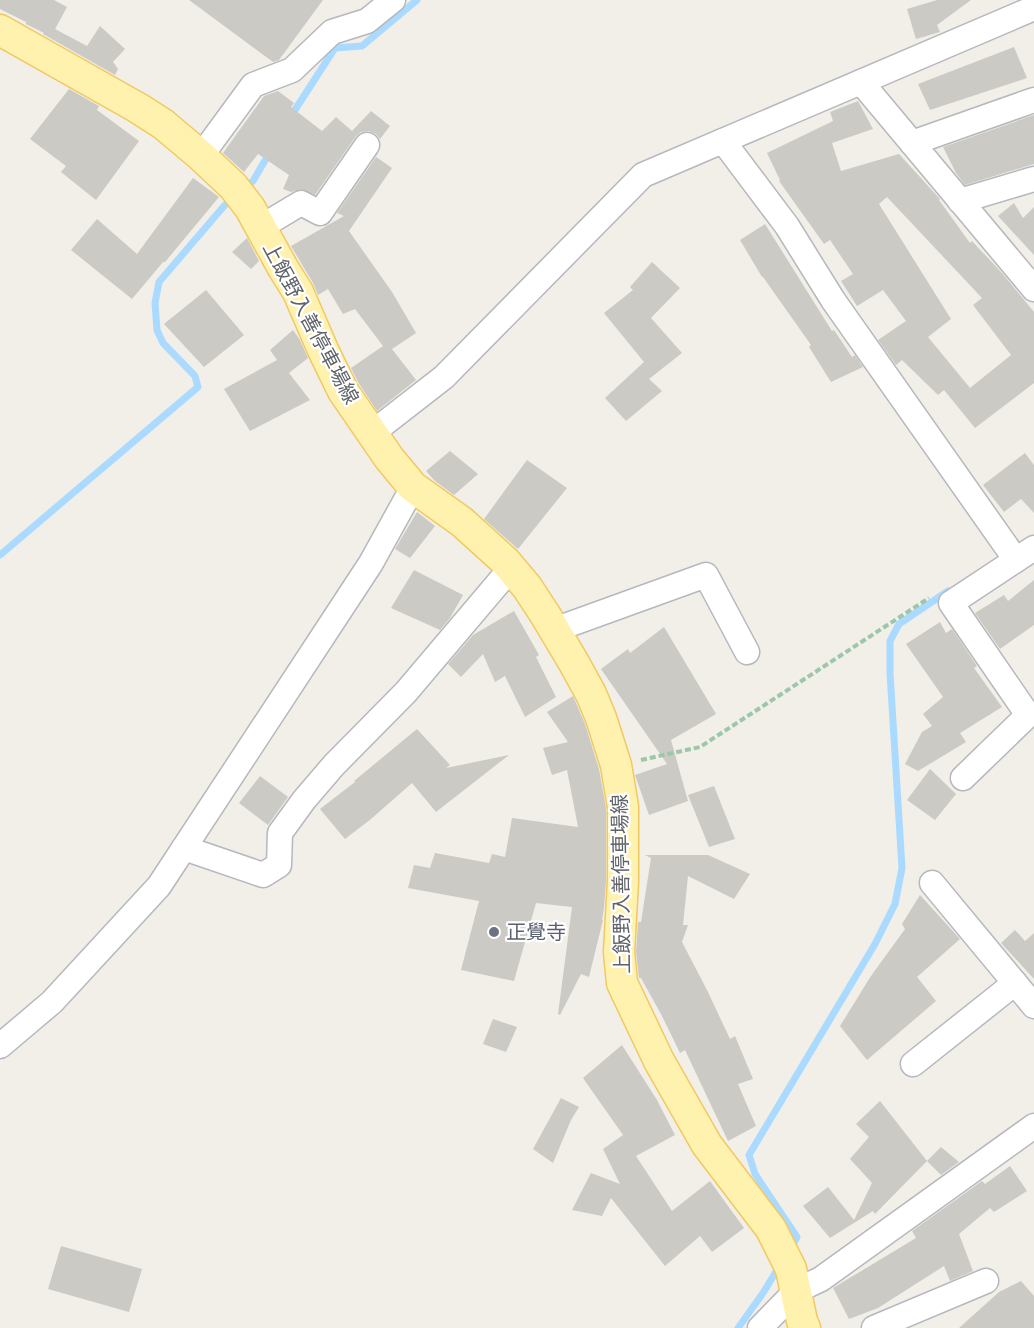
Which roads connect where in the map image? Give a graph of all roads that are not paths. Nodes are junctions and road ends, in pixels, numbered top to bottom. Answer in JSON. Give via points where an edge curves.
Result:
{"nodes":[{"id":1,"x":393,"y":0,"type":"edge"},
{"id":2,"x":1034,"y":8,"type":"edge"},
{"id":3,"x":0,"y":30,"type":"edge"},
{"id":4,"x":861,"y":82,"type":"junction"},
{"id":5,"x":1034,"y":100,"type":"edge"},
{"id":6,"x":723,"y":141,"type":"junction"},
{"id":7,"x":912,"y":143,"type":"junction"},
{"id":8,"x":367,"y":145,"type":"dead end"},
{"id":9,"x":201,"y":156,"type":"junction"},
{"id":10,"x":1034,"y":179,"type":"edge"},
{"id":11,"x":960,"y":201,"type":"junction"},
{"id":12,"x":261,"y":227,"type":"junction"},
{"id":13,"x":1034,"y":289,"type":"edge"},
{"id":14,"x":372,"y":433,"type":"junction"},
{"id":15,"x":413,"y":487,"type":"junction"},
{"id":16,"x":1025,"y":554,"type":"edge"},
{"id":17,"x":511,"y":568,"type":"junction"},
{"id":18,"x":554,"y":630,"type":"junction"},
{"id":19,"x":747,"y":652,"type":"dead end"},
{"id":20,"x":963,"y":778,"type":"dead end"},
{"id":21,"x":184,"y":848,"type":"junction"},
{"id":22,"x":932,"y":883,"type":"dead end"},
{"id":23,"x":1015,"y":983,"type":"junction"},
{"id":24,"x":1034,"y":1006,"type":"edge"},
{"id":25,"x":0,"y":1046,"type":"edge"},
{"id":26,"x":913,"y":1064,"type":"dead end"},
{"id":27,"x":1034,"y":1126,"type":"edge"},
{"id":28,"x":986,"y":1281,"type":"dead end"},
{"id":29,"x":796,"y":1291,"type":"junction"},
{"id":30,"x":760,"y":1328,"type":"edge"},
{"id":31,"x":805,"y":1328,"type":"edge"},
{"id":32,"x":874,"y":1328,"type":"edge"}],
"edges":[{"from":1,"to":9,"type":"street","via":[[367,21],[333,32],[292,70],[253,85]]},
{"from":2,"to":4,"type":"street"},
{"from":3,"to":9,"type":"main road","name":"上飯野入善停車場線","via":[[138,108]]},
{"from":4,"to":6,"type":"street"},
{"from":4,"to":7,"type":"street"},
{"from":5,"to":7,"type":"street"},
{"from":6,"to":14,"type":"street","via":[[643,175],[444,377]]},
{"from":6,"to":16,"type":"street","via":[[787,226],[833,300]]},
{"from":7,"to":11,"type":"street"},
{"from":8,"to":12,"type":"street","via":[[320,213],[301,203]]},
{"from":9,"to":12,"type":"main road","name":"上飯野入善停車場線","via":[[233,186]]},
{"from":10,"to":11,"type":"street"},
{"from":11,"to":13,"type":"street"},
{"from":12,"to":14,"type":"main road","name":"上飯野入善停車場線","via":[[298,292],[343,391]]},
{"from":14,"to":15,"type":"main road","name":"上飯野入善停車場線"},
{"from":15,"to":17,"type":"main road","name":"上飯野入善停車場線","via":[[462,522]]},
{"from":15,"to":21,"type":"street","via":[[371,563]]},
{"from":16,"to":20,"type":"street","via":[[951,603],[1028,715]]},
{"from":17,"to":18,"type":"main road","name":"上飯野入善停車場線"},
{"from":17,"to":21,"type":"street","via":[[406,692],[304,800],[280,833],[279,865],[263,875]]},
{"from":18,"to":19,"type":"street","via":[[706,575]]},
{"from":18,"to":29,"type":"main road","name":"上飯野入善停車場線","via":[[591,694],[616,765],[623,807],[619,952],[622,983],[659,1061],[707,1145],[771,1229],[791,1269]]},
{"from":21,"to":25,"type":"street","via":[[159,886],[52,1002]]},
{"from":22,"to":23,"type":"street"},
{"from":23,"to":24,"type":"street"},
{"from":23,"to":26,"type":"street"},
{"from":27,"to":29,"type":"street","via":[[821,1279]]},
{"from":28,"to":32,"type":"street"},
{"from":29,"to":30,"type":"street"},
{"from":29,"to":31,"type":"main road","name":"上飯野入善停車場線"}]}
